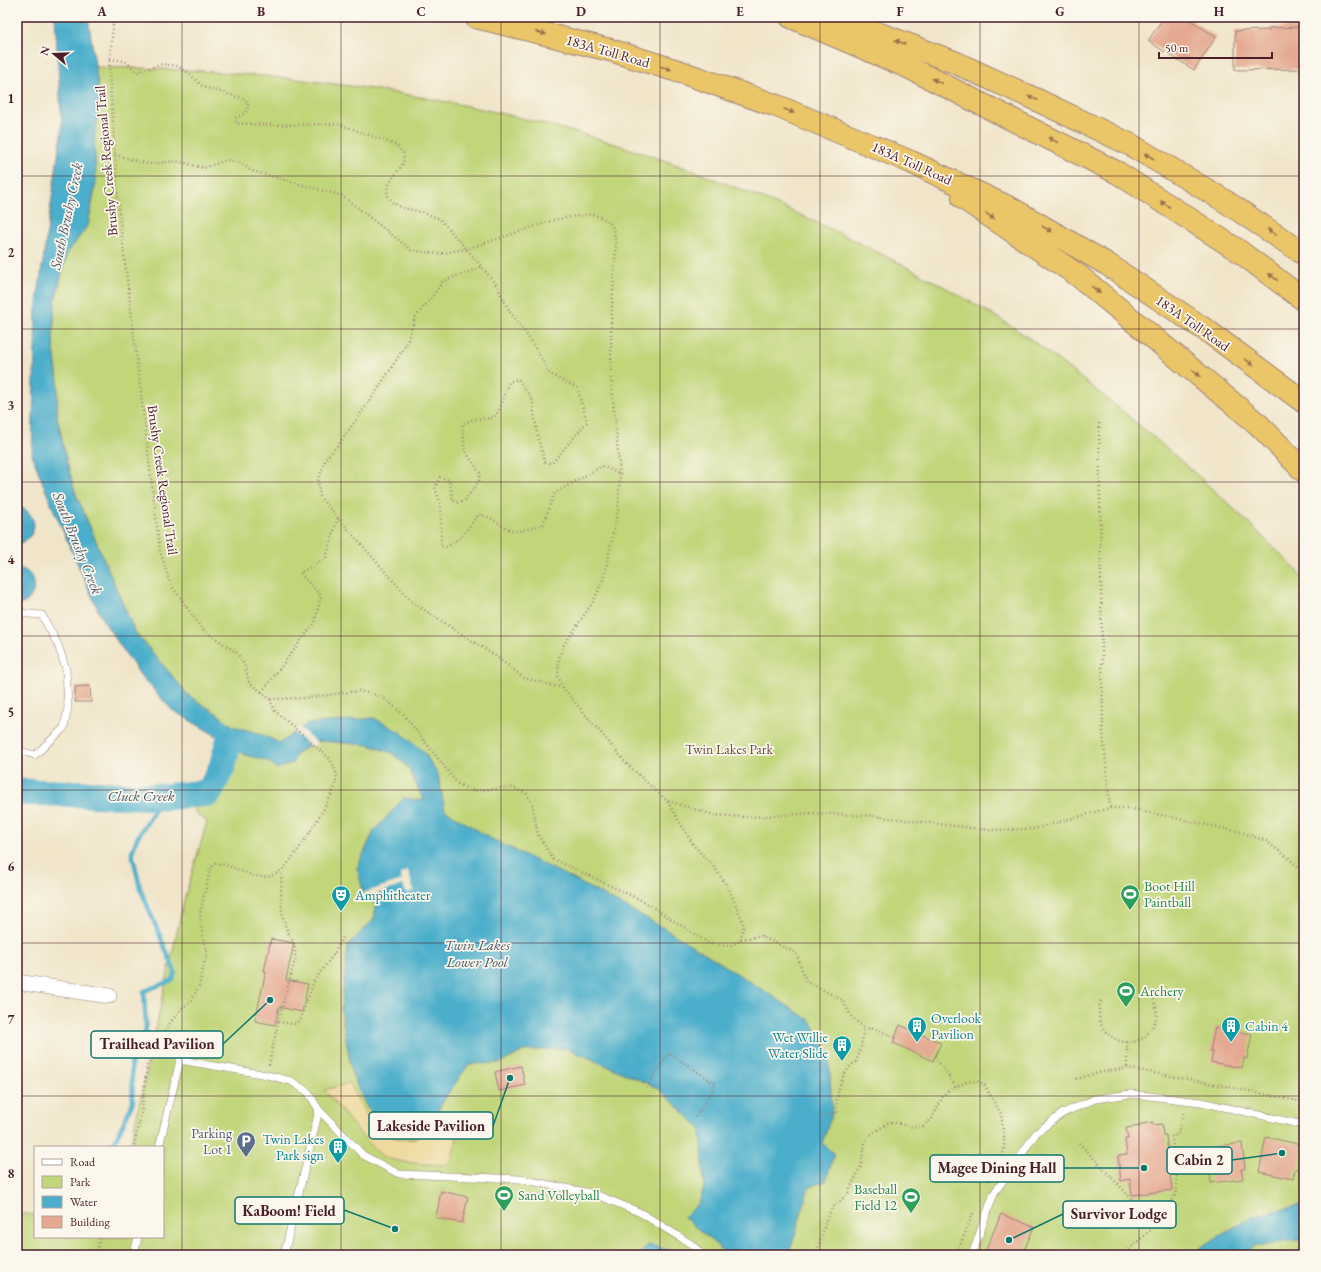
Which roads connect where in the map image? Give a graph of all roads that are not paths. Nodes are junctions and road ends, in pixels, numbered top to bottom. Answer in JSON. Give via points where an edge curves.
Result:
{"nodes":[{"id":1,"x":476,"y":17,"type":"edge"},
{"id":2,"x":792,"y":17,"type":"edge"},
{"id":3,"x":804,"y":17,"type":"edge"},
{"id":4,"x":911,"y":162,"type":"junction"},
{"id":5,"x":1304,"y":254,"type":"edge"},
{"id":6,"x":1304,"y":300,"type":"edge"},
{"id":7,"x":1304,"y":402,"type":"edge"},
{"id":8,"x":1304,"y":471,"type":"edge"},
{"id":9,"x":17,"y":613,"type":"edge"},
{"id":10,"x":17,"y":750,"type":"edge"},
{"id":11,"x":17,"y":982,"type":"edge"},
{"id":12,"x":109,"y":996,"type":"dead end"},
{"id":13,"x":319,"y":1110,"type":"junction"},
{"id":14,"x":1304,"y":1125,"type":"edge"},
{"id":15,"x":159,"y":1146,"type":"edge"},
{"id":16,"x":138,"y":1238,"type":"edge"},
{"id":17,"x":134,"y":1255,"type":"edge"},
{"id":18,"x":284,"y":1255,"type":"edge"},
{"id":19,"x":703,"y":1255,"type":"edge"},
{"id":20,"x":972,"y":1255,"type":"edge"}],
"edges":[{"from":1,"to":4,"type":"highway","name":"183A Toll Road","one_way":true,"via":[[610,50],[681,72],[777,106]]},
{"from":6,"to":2,"type":"highway","one_way":true,"via":[[1239,251],[1118,173],[910,68]]},
{"from":5,"to":3,"type":"highway","one_way":true,"via":[[1225,201],[1131,145],[1037,100],[954,62],[864,28]]},
{"from":4,"to":7,"type":"highway","name":"183A Toll Road","one_way":true,"via":[[1012,209],[1107,264],[1210,333]]},
{"from":4,"to":8,"type":"highway","one_way":true,"via":[[1079,276],[1259,425]]},
{"from":9,"to":10,"type":"lane","via":[[42,615],[58,645],[66,669],[68,707],[64,728],[35,754]]},
{"from":11,"to":12,"type":"street"},
{"from":13,"to":15,"type":"lane","via":[[308,1092],[291,1082],[267,1075],[180,1060]]},
{"from":13,"to":18,"type":"lane"},
{"from":13,"to":19,"type":"lane","via":[[363,1155],[399,1174],[520,1179],[595,1194],[641,1213],[691,1244]]},
{"from":14,"to":20,"type":"lane","via":[[1201,1102],[1131,1094],[1095,1099],[1063,1113],[1036,1132],[994,1193]]},
{"from":16,"to":17,"type":"lane"}]}
